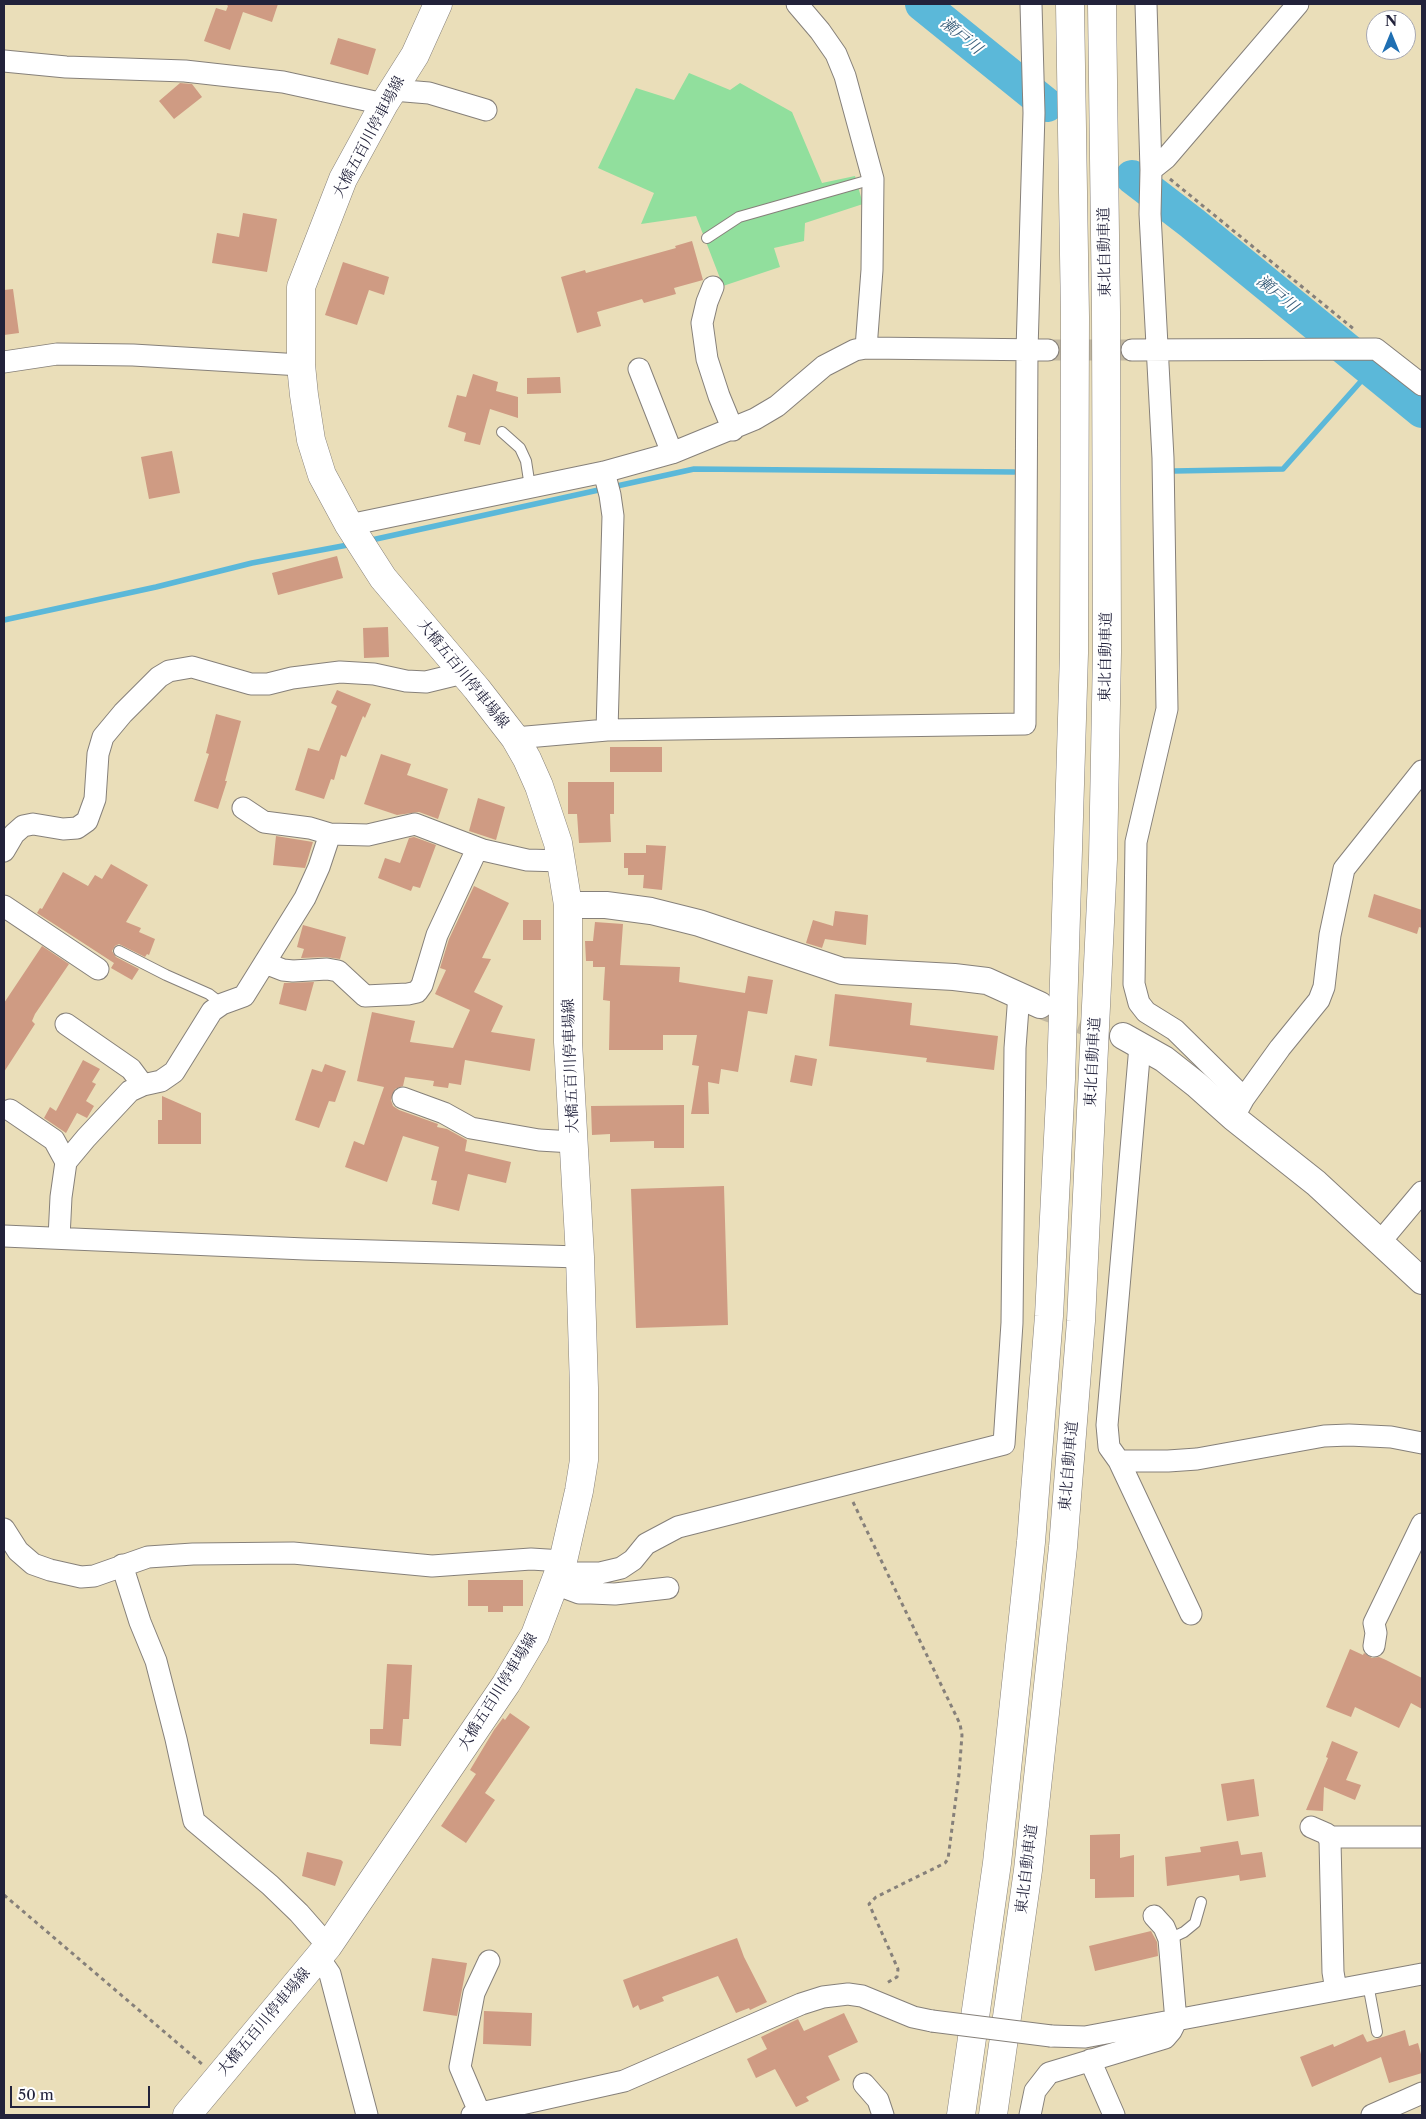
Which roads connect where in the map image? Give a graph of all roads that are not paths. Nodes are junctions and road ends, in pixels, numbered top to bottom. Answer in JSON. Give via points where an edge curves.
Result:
{"nodes":[{"id":1,"x":438,"y":4,"type":"edge"},
{"id":2,"x":797,"y":4,"type":"edge"},
{"id":3,"x":1032,"y":4,"type":"edge"},
{"id":4,"x":1070,"y":4,"type":"edge"},
{"id":5,"x":1102,"y":4,"type":"edge"},
{"id":6,"x":1146,"y":4,"type":"edge"},
{"id":7,"x":1298,"y":4,"type":"edge"},
{"id":8,"x":4,"y":61,"type":"edge"},
{"id":9,"x":389,"y":97,"type":"junction"},
{"id":10,"x":486,"y":110,"type":"dead end"},
{"id":11,"x":1151,"y":174,"type":"junction"},
{"id":12,"x":873,"y":179,"type":"junction"},
{"id":13,"x":707,"y":238,"type":"dead end"},
{"id":14,"x":713,"y":287,"type":"dead end"},
{"id":15,"x":866,"y":348,"type":"junction"},
{"id":16,"x":1156,"y":349,"type":"junction"},
{"id":17,"x":1027,"y":350,"type":"junction"},
{"id":18,"x":1048,"y":350,"type":"tunnel mouth"},
{"id":19,"x":1132,"y":350,"type":"tunnel mouth"},
{"id":20,"x":4,"y":362,"type":"edge"},
{"id":21,"x":301,"y":365,"type":"junction"},
{"id":22,"x":639,"y":369,"type":"dead end"},
{"id":23,"x":1422,"y":385,"type":"edge"},
{"id":24,"x":733,"y":430,"type":"junction"},
{"id":25,"x":502,"y":432,"type":"dead end"},
{"id":26,"x":672,"y":453,"type":"junction"},
{"id":27,"x":607,"y":483,"type":"junction"},
{"id":28,"x":530,"y":487,"type":"junction"},
{"id":29,"x":356,"y":537,"type":"junction"},
{"id":30,"x":463,"y":673,"type":"junction"},
{"id":31,"x":607,"y":730,"type":"junction"},
{"id":32,"x":515,"y":738,"type":"junction"},
{"id":33,"x":1422,"y":771,"type":"edge"},
{"id":34,"x":243,"y":808,"type":"dead end"},
{"id":35,"x":330,"y":834,"type":"junction"},
{"id":36,"x":478,"y":848,"type":"junction"},
{"id":37,"x":4,"y":851,"type":"edge"},
{"id":38,"x":562,"y":861,"type":"junction"},
{"id":39,"x":568,"y":905,"type":"junction"},
{"id":40,"x":4,"y":906,"type":"edge"},
{"id":41,"x":119,"y":951,"type":"dead end"},
{"id":42,"x":265,"y":963,"type":"junction"},
{"id":43,"x":98,"y":969,"type":"dead end"},
{"id":44,"x":1029,"y":1000,"type":"joint"},
{"id":45,"x":222,"y":1004,"type":"junction"},
{"id":46,"x":66,"y":1024,"type":"dead end"},
{"id":47,"x":1132,"y":1041,"type":"joint"},
{"id":48,"x":143,"y":1085,"type":"junction"},
{"id":49,"x":403,"y":1098,"type":"dead end"},
{"id":50,"x":1239,"y":1108,"type":"junction"},
{"id":51,"x":10,"y":1110,"type":"dead end"},
{"id":52,"x":573,"y":1142,"type":"junction"},
{"id":53,"x":66,"y":1162,"type":"junction"},
{"id":54,"x":1422,"y":1192,"type":"edge"},
{"id":55,"x":4,"y":1236,"type":"edge"},
{"id":56,"x":59,"y":1238,"type":"junction"},
{"id":57,"x":1380,"y":1242,"type":"junction"},
{"id":58,"x":580,"y":1257,"type":"junction"},
{"id":59,"x":1422,"y":1281,"type":"edge"},
{"id":60,"x":1422,"y":1443,"type":"edge"},
{"id":61,"x":1119,"y":1461,"type":"junction"},
{"id":62,"x":1422,"y":1524,"type":"edge"},
{"id":63,"x":4,"y":1529,"type":"edge"},
{"id":64,"x":122,"y":1565,"type":"junction"},
{"id":65,"x":559,"y":1573,"type":"junction"},
{"id":66,"x":668,"y":1588,"type":"dead end"},
{"id":67,"x":1191,"y":1614,"type":"dead end"},
{"id":68,"x":1374,"y":1646,"type":"dead end"},
{"id":69,"x":1422,"y":1837,"type":"edge"},
{"id":70,"x":1201,"y":1902,"type":"dead end"},
{"id":71,"x":1154,"y":1916,"type":"dead end"},
{"id":72,"x":1168,"y":1939,"type":"junction"},
{"id":73,"x":324,"y":1952,"type":"junction"},
{"id":74,"x":489,"y":1961,"type":"dead end"},
{"id":75,"x":1422,"y":1974,"type":"edge"},
{"id":76,"x":1368,"y":1984,"type":"junction"},
{"id":77,"x":1336,"y":1990,"type":"junction"},
{"id":78,"x":1174,"y":2026,"type":"junction"},
{"id":79,"x":1235,"y":2026,"type":"dead end"},
{"id":80,"x":1377,"y":2032,"type":"dead end"},
{"id":81,"x":1090,"y":2060,"type":"junction"},
{"id":82,"x":864,"y":2084,"type":"dead end"},
{"id":83,"x":1422,"y":2092,"type":"edge"},
{"id":84,"x":476,"y":2114,"type":"edge"},
{"id":85,"x":187,"y":2115,"type":"edge"},
{"id":86,"x":367,"y":2115,"type":"edge"},
{"id":87,"x":883,"y":2115,"type":"edge"},
{"id":88,"x":961,"y":2115,"type":"edge"},
{"id":89,"x":993,"y":2115,"type":"edge"},
{"id":90,"x":1030,"y":2115,"type":"edge"},
{"id":91,"x":1114,"y":2115,"type":"edge"},
{"id":92,"x":1372,"y":2115,"type":"edge"}],
"edges":[{"from":1,"to":9,"type":"main road","name":"大橋五百川停車場線","via":[[415,55]]},
{"from":2,"to":12,"type":"street","via":[[836,54],[846,76]]},
{"from":3,"to":17,"type":"street","via":[[1034,113]]},
{"from":4,"to":88,"type":"main road","name":"東北自動車道","via":[[1075,317],[1074,653],[1058,1138],[1031,1542],[997,1863]]},
{"from":5,"to":89,"type":"main road","name":"東北自動車道","via":[[1106,662],[1103,859],[1083,1273],[1058,1586],[1028,1870]]},
{"from":6,"to":11,"type":"street"},
{"from":7,"to":11,"type":"street"},
{"from":8,"to":9,"type":"street","via":[[66,67],[184,71]]},
{"from":9,"to":10,"type":"street","via":[[429,93]]},
{"from":9,"to":21,"type":"main road","name":"大橋五百川停車場線","via":[[343,179],[300,287]]},
{"from":11,"to":16,"type":"street"},
{"from":12,"to":13,"type":"lane","via":[[739,217]]},
{"from":12,"to":15,"type":"street","via":[[872,270]]},
{"from":14,"to":24,"type":"street","via":[[702,323],[707,360]]},
{"from":15,"to":17,"type":"street"},
{"from":15,"to":24,"type":"street","via":[[824,366],[777,406]]},
{"from":16,"to":19,"type":"street"},
{"from":16,"to":23,"type":"street","via":[[1370,349]]},
{"from":16,"to":50,"type":"street","via":[[1163,458],[1167,709],[1136,842],[1134,984],[1139,1003],[1146,1012],[1175,1030]]},
{"from":17,"to":18,"type":"street"},
{"from":17,"to":31,"type":"street","via":[[1025,724]]},
{"from":20,"to":21,"type":"street","via":[[57,354]]},
{"from":21,"to":29,"type":"main road","name":"大橋五百川停車場線","via":[[312,440],[322,475]]},
{"from":22,"to":26,"type":"street"},
{"from":24,"to":26,"type":"street"},
{"from":25,"to":28,"type":"lane","via":[[520,448],[526,461]]},
{"from":26,"to":27,"type":"street"},
{"from":27,"to":28,"type":"street"},
{"from":27,"to":31,"type":"street","via":[[613,516]]},
{"from":28,"to":29,"type":"street"},
{"from":29,"to":30,"type":"main road","name":"大橋五百川停車場線","via":[[383,578]]},
{"from":30,"to":32,"type":"main road","name":"大橋五百川停車場線"},
{"from":30,"to":37,"type":"street","via":[[426,682],[340,672],[251,684],[192,667],[169,671],[159,677],[102,738],[95,799],[87,821],[77,828],[23,826]]},
{"from":31,"to":32,"type":"street"},
{"from":32,"to":38,"type":"main road","name":"大橋五百川停車場線","via":[[539,786]]},
{"from":33,"to":50,"type":"street","via":[[1344,869],[1319,1000]]},
{"from":34,"to":35,"type":"street","via":[[264,822]]},
{"from":35,"to":36,"type":"street","via":[[368,835],[415,824]]},
{"from":35,"to":42,"type":"street","via":[[305,898]]},
{"from":36,"to":38,"type":"street","via":[[527,860]]},
{"from":36,"to":42,"type":"street","via":[[437,935],[417,992],[365,996],[338,971],[283,970]]},
{"from":38,"to":39,"type":"main road","name":"大橋五百川停車場線"},
{"from":39,"to":44,"type":"street","via":[[606,905],[651,911],[699,923],[842,971],[987,981]]},
{"from":39,"to":52,"type":"main road","name":"大橋五百川停車場線","via":[[568,1042]]},
{"from":40,"to":43,"type":"street"},
{"from":41,"to":45,"type":"lane","via":[[209,994]]},
{"from":42,"to":45,"type":"street","via":[[244,996]]},
{"from":44,"to":65,"type":"street","via":[[1015,1048],[1012,1323],[1004,1444],[678,1527],[646,1544],[621,1568],[600,1573]]},
{"from":45,"to":48,"type":"street","via":[[212,1011],[174,1072],[161,1081]]},
{"from":46,"to":48,"type":"street","via":[[131,1069]]},
{"from":47,"to":50,"type":"street"},
{"from":47,"to":61,"type":"street","via":[[1107,1425],[1109,1447]]},
{"from":48,"to":53,"type":"street","via":[[130,1091]]},
{"from":49,"to":52,"type":"street","via":[[444,1113],[470,1128],[539,1140]]},
{"from":50,"to":57,"type":"street"},
{"from":51,"to":53,"type":"street","via":[[54,1140]]},
{"from":52,"to":58,"type":"main road","name":"大橋五百川停車場線"},
{"from":53,"to":56,"type":"street","via":[[60,1197]]},
{"from":54,"to":57,"type":"street"},
{"from":55,"to":56,"type":"street"},
{"from":56,"to":58,"type":"street","via":[[315,1250]]},
{"from":57,"to":59,"type":"street"},
{"from":58,"to":65,"type":"main road","name":"大橋五百川停車場線","via":[[584,1460]]},
{"from":60,"to":61,"type":"street","via":[[1391,1437],[1324,1436],[1197,1459]]},
{"from":61,"to":67,"type":"street"},
{"from":62,"to":68,"type":"street","via":[[1374,1623]]},
{"from":63,"to":64,"type":"street","via":[[26,1559],[50,1570],[81,1577],[94,1576]]},
{"from":64,"to":65,"type":"street","via":[[148,1557],[248,1552],[432,1566],[531,1559]]},
{"from":64,"to":73,"type":"street","via":[[156,1661],[194,1821],[299,1913]]},
{"from":65,"to":66,"type":"street","via":[[579,1593],[615,1594]]},
{"from":65,"to":73,"type":"main road","name":"大橋五百川停車場線","via":[[535,1635],[506,1684]]},
{"from":69,"to":77,"type":"street","via":[[1320,1832]]},
{"from":70,"to":72,"type":"lane","via":[[1195,1923]]},
{"from":71,"to":72,"type":"street","via":[[1164,1927]]},
{"from":72,"to":78,"type":"street"},
{"from":73,"to":85,"type":"main road","name":"大橋五百川停車場線"},
{"from":73,"to":86,"type":"street"},
{"from":74,"to":84,"type":"street","via":[[474,1994],[460,2067]]},
{"from":75,"to":76,"type":"street"},
{"from":76,"to":77,"type":"street"},
{"from":76,"to":80,"type":"lane"},
{"from":77,"to":78,"type":"street"},
{"from":78,"to":79,"type":"street"},
{"from":78,"to":81,"type":"street","via":[[1164,2038]]},
{"from":78,"to":84,"type":"street","bridge":true,"via":[[1085,2038],[1052,2036],[913,2018],[862,1996],[823,1997],[624,2081]]},
{"from":81,"to":90,"type":"street","via":[[1050,2073],[1035,2091]]},
{"from":81,"to":91,"type":"street"},
{"from":82,"to":87,"type":"street","via":[[878,2100]]},
{"from":83,"to":92,"type":"street"}]}
